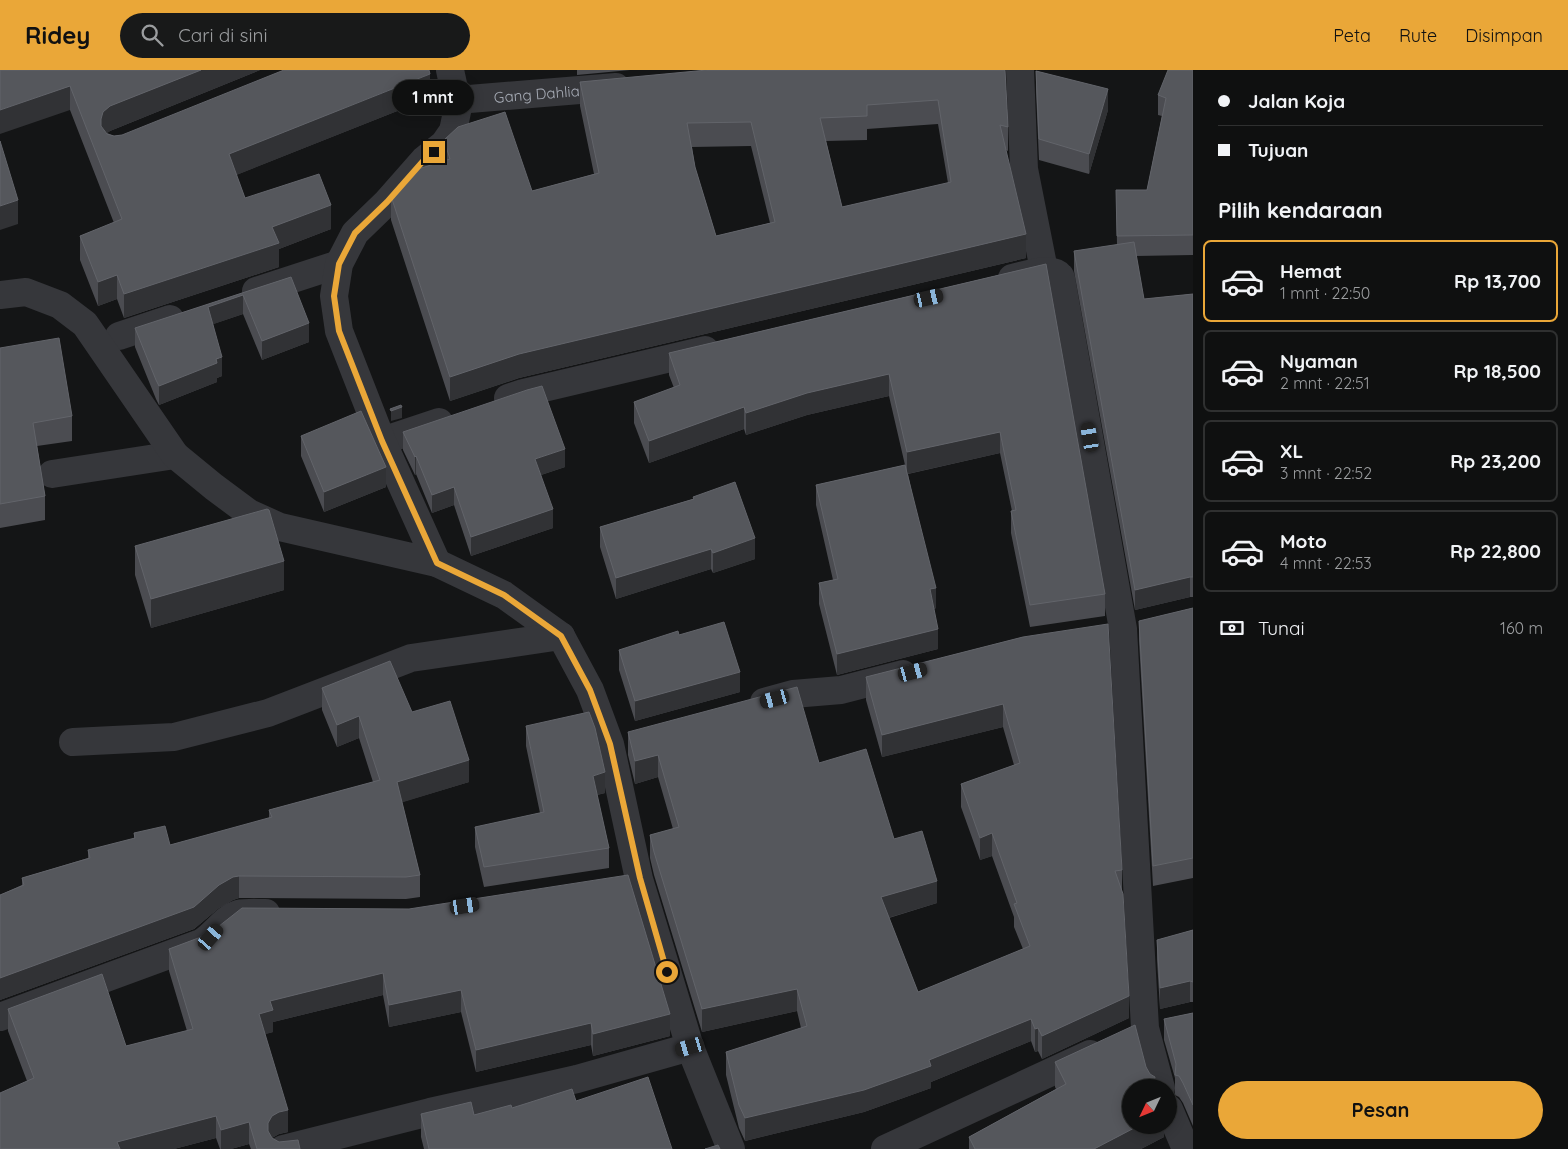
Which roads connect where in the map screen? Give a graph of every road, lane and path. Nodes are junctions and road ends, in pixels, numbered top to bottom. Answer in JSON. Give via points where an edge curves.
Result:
{"nodes":[{"id":1,"x":450,"y":70,"type":"edge"},
{"id":2,"x":1005,"y":70,"type":"edge"},
{"id":3,"x":1020,"y":70,"type":"edge"},
{"id":4,"x":638,"y":85,"type":"edge"},
{"id":5,"x":457,"y":100,"type":"junction"},
{"id":6,"x":339,"y":264,"type":"junction"},
{"id":7,"x":1044,"y":270,"type":"junction"},
{"id":8,"x":986,"y":284,"type":"edge"},
{"id":9,"x":0,"y":295,"type":"edge"},
{"id":10,"x":233,"y":298,"type":"edge"},
{"id":11,"x":195,"y":311,"type":"edge"},
{"id":12,"x":119,"y":336,"type":"dead end"},
{"id":13,"x":726,"y":345,"type":"edge"},
{"id":14,"x":382,"y":441,"type":"junction"},
{"id":15,"x":175,"y":455,"type":"junction"},
{"id":16,"x":52,"y":474,"type":"dead end"},
{"id":17,"x":437,"y":563,"type":"junction"},
{"id":18,"x":1150,"y":623,"type":"edge"},
{"id":19,"x":1124,"y":629,"type":"junction"},
{"id":20,"x":1095,"y":633,"type":"edge"},
{"id":21,"x":561,"y":636,"type":"junction"},
{"id":22,"x":926,"y":668,"type":"edge"},
{"id":23,"x":745,"y":707,"type":"edge"},
{"id":24,"x":73,"y":742,"type":"dead end"},
{"id":25,"x":640,"y":878,"type":"junction"},
{"id":26,"x":610,"y":883,"type":"edge"},
{"id":27,"x":288,"y":914,"type":"edge"},
{"id":28,"x":0,"y":1017,"type":"edge"},
{"id":29,"x":1174,"y":1021,"type":"edge"},
{"id":30,"x":1145,"y":1028,"type":"junction"},
{"id":31,"x":690,"y":1047,"type":"junction"},
{"id":32,"x":1159,"y":1079,"type":"edge"},
{"id":33,"x":1178,"y":1130,"type":"edge"},
{"id":34,"x":284,"y":1149,"type":"edge"},
{"id":35,"x":731,"y":1149,"type":"edge"},
{"id":36,"x":885,"y":1149,"type":"edge"},
{"id":37,"x":1186,"y":1149,"type":"edge"}],
"edges":[{"from":1,"to":5,"type":"street"},
{"from":2,"to":3,"type":"street"},
{"from":3,"to":7,"type":"street","via":[[1024,169]]},
{"from":4,"to":5,"type":"street","name":"Gang Dahlia"},
{"from":5,"to":6,"type":"street","via":[[453,131],[444,144],[424,160],[355,233]]},
{"from":6,"to":10,"type":"street"},
{"from":6,"to":14,"type":"street","via":[[334,296],[339,331]]},
{"from":7,"to":8,"type":"street"},
{"from":7,"to":19,"type":"street","via":[[1054,271],[1062,284]]},
{"from":9,"to":15,"type":"street","via":[[26,292],[60,305],[86,324]]},
{"from":11,"to":12,"type":"street"},
{"from":13,"to":14,"type":"street","via":[[523,393]]},
{"from":14,"to":17,"type":"street"},
{"from":15,"to":16,"type":"street"},
{"from":15,"to":17,"type":"street","via":[[249,513],[280,527]]},
{"from":17,"to":21,"type":"street","via":[[504,595]]},
{"from":18,"to":19,"type":"street"},
{"from":19,"to":20,"type":"street"},
{"from":19,"to":30,"type":"street"},
{"from":21,"to":24,"type":"street","via":[[411,658],[268,713],[174,736]]},
{"from":21,"to":25,"type":"street","via":[[620,741]]},
{"from":22,"to":23,"type":"street","via":[[841,690],[793,694]]},
{"from":25,"to":26,"type":"street"},
{"from":25,"to":31,"type":"street"},
{"from":27,"to":28,"type":"street","via":[[239,914],[201,943]]},
{"from":29,"to":30,"type":"street"},
{"from":30,"to":32,"type":"street"},
{"from":30,"to":36,"type":"street"},
{"from":31,"to":34,"type":"street","via":[[577,1079]]},
{"from":31,"to":35,"type":"street"},
{"from":33,"to":37,"type":"street"}]}
